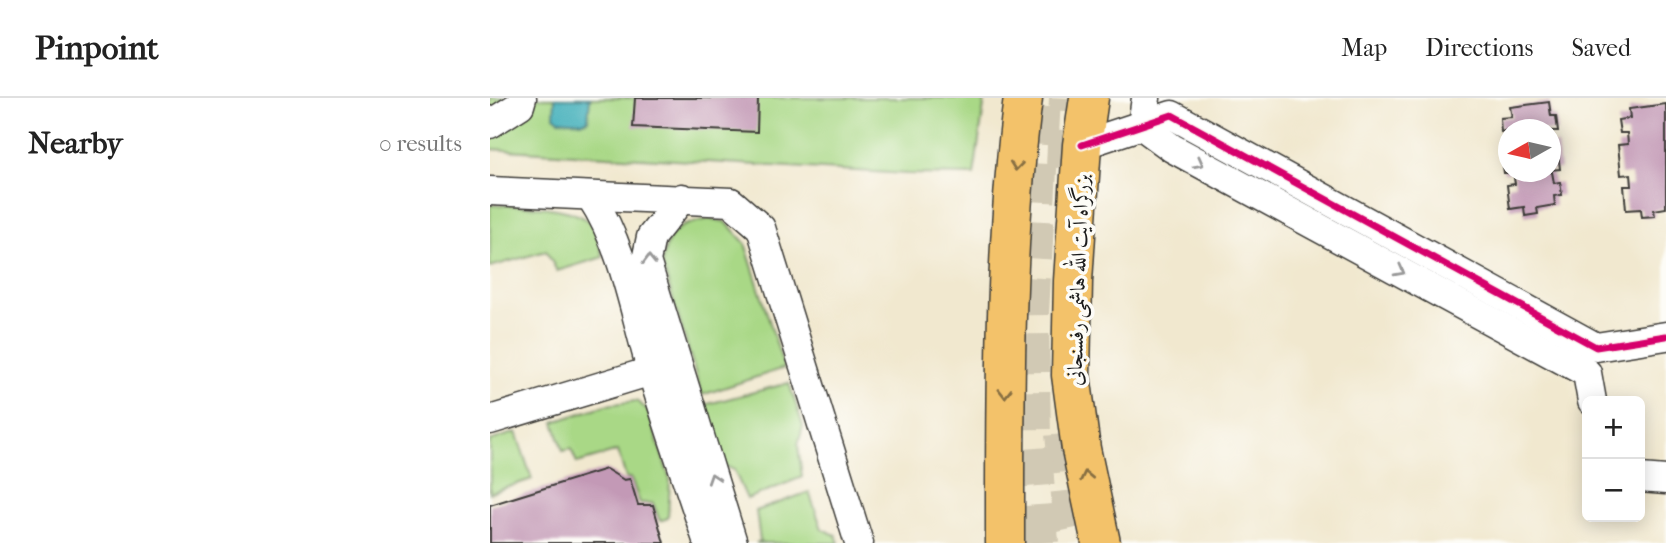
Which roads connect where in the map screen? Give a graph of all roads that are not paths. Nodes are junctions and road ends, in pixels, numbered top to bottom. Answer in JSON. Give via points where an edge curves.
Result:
{"nodes":[{"id":1,"x":522,"y":98,"type":"edge"},
{"id":2,"x":1089,"y":98,"type":"edge"},
{"id":3,"x":1146,"y":98,"type":"edge"},
{"id":4,"x":1022,"y":101,"type":"edge"},
{"id":5,"x":490,"y":124,"type":"edge"},
{"id":6,"x":1142,"y":126,"type":"junction"},
{"id":7,"x":1082,"y":145,"type":"junction"},
{"id":8,"x":490,"y":191,"type":"edge"},
{"id":9,"x":591,"y":197,"type":"junction"},
{"id":10,"x":682,"y":198,"type":"junction"},
{"id":11,"x":1666,"y":336,"type":"edge"},
{"id":12,"x":664,"y":368,"type":"junction"},
{"id":13,"x":1591,"y":396,"type":"edge"},
{"id":14,"x":490,"y":420,"type":"edge"},
{"id":15,"x":1645,"y":478,"type":"edge"},
{"id":16,"x":1666,"y":480,"type":"edge"},
{"id":17,"x":708,"y":543,"type":"edge"},
{"id":18,"x":733,"y":543,"type":"edge"},
{"id":19,"x":859,"y":543,"type":"edge"},
{"id":20,"x":1005,"y":543,"type":"edge"},
{"id":21,"x":1101,"y":543,"type":"edge"}],
"edges":[{"from":1,"to":5,"type":"street","via":[[520,105]]},
{"from":2,"to":7,"type":"highway","name":"بزرگراه آیت الله هاشمی رفسنجانی"},
{"from":3,"to":6,"type":"street"},
{"from":4,"to":20,"type":"highway","one_way":true,"via":[[1005,337]]},
{"from":6,"to":7,"type":"street"},
{"from":6,"to":11,"type":"street","via":[[1172,115],[1596,347]]},
{"from":6,"to":13,"type":"street","one_way":true,"via":[[1172,148],[1587,373]]},
{"from":21,"to":7,"type":"highway","name":"بزرگراه آیت الله هاشمی رفسنجانی","one_way":true,"via":[[1081,449],[1072,375]]},
{"from":8,"to":9,"type":"street"},
{"from":9,"to":10,"type":"street"},
{"from":9,"to":12,"type":"street","via":[[605,218]]},
{"from":12,"to":10,"type":"street","one_way":true,"via":[[646,261],[651,237]]},
{"from":10,"to":19,"type":"street","via":[[731,202],[761,228]]},
{"from":12,"to":14,"type":"street"},
{"from":12,"to":17,"type":"street"},
{"from":18,"to":12,"type":"street","one_way":true},
{"from":15,"to":16,"type":"street"}]}
